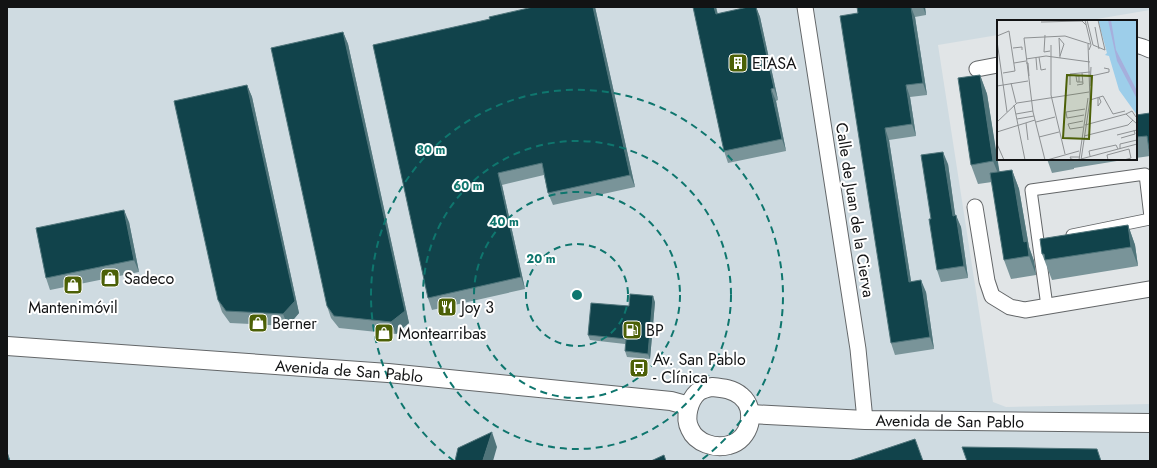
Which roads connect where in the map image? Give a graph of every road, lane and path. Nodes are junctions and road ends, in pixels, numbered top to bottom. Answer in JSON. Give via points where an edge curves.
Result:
{"nodes":[{"id":1,"x":805,"y":7,"type":"edge"},
{"id":2,"x":1137,"y":45,"type":"edge"},
{"id":3,"x":1150,"y":50,"type":"edge"},
{"id":4,"x":997,"y":65,"type":"edge"},
{"id":5,"x":977,"y":69,"type":"dead end"},
{"id":6,"x":975,"y":208,"type":"dead end"},
{"id":7,"x":1150,"y":218,"type":"edge"},
{"id":8,"x":1060,"y":237,"type":"edge"},
{"id":9,"x":1150,"y":289,"type":"edge"},
{"id":10,"x":1047,"y":306,"type":"junction"},
{"id":11,"x":7,"y":346,"type":"edge"},
{"id":12,"x":689,"y":406,"type":"junction"},
{"id":13,"x":750,"y":414,"type":"junction"},
{"id":14,"x":866,"y":420,"type":"junction"},
{"id":15,"x":1150,"y":423,"type":"edge"}],
"edges":[{"from":1,"to":14,"type":"street","name":"Calle de Juan de la Cierva","via":[[858,349]]},
{"from":2,"to":3,"type":"street"},
{"from":4,"to":5,"type":"street"},
{"from":6,"to":10,"type":"street","via":[[987,281],[992,296],[1010,307],[1025,310]]},
{"from":7,"to":8,"type":"street"},
{"from":7,"to":10,"type":"street","via":[[1145,174],[1030,190],[1042,241]]},
{"from":9,"to":10,"type":"street"},
{"from":11,"to":12,"type":"street","name":"Avenida de San Pablo","via":[[388,373],[671,401]]},
{"from":12,"to":13,"type":"street","via":[[703,389],[722,388],[742,396],[748,404]]},
{"from":12,"to":13,"type":"street","via":[[687,420],[690,429],[706,444],[718,447],[739,441],[750,424]]},
{"from":13,"to":14,"type":"street","name":"Avenida de San Pablo"},
{"from":14,"to":15,"type":"street","name":"Avenida de San Pablo"}]}
